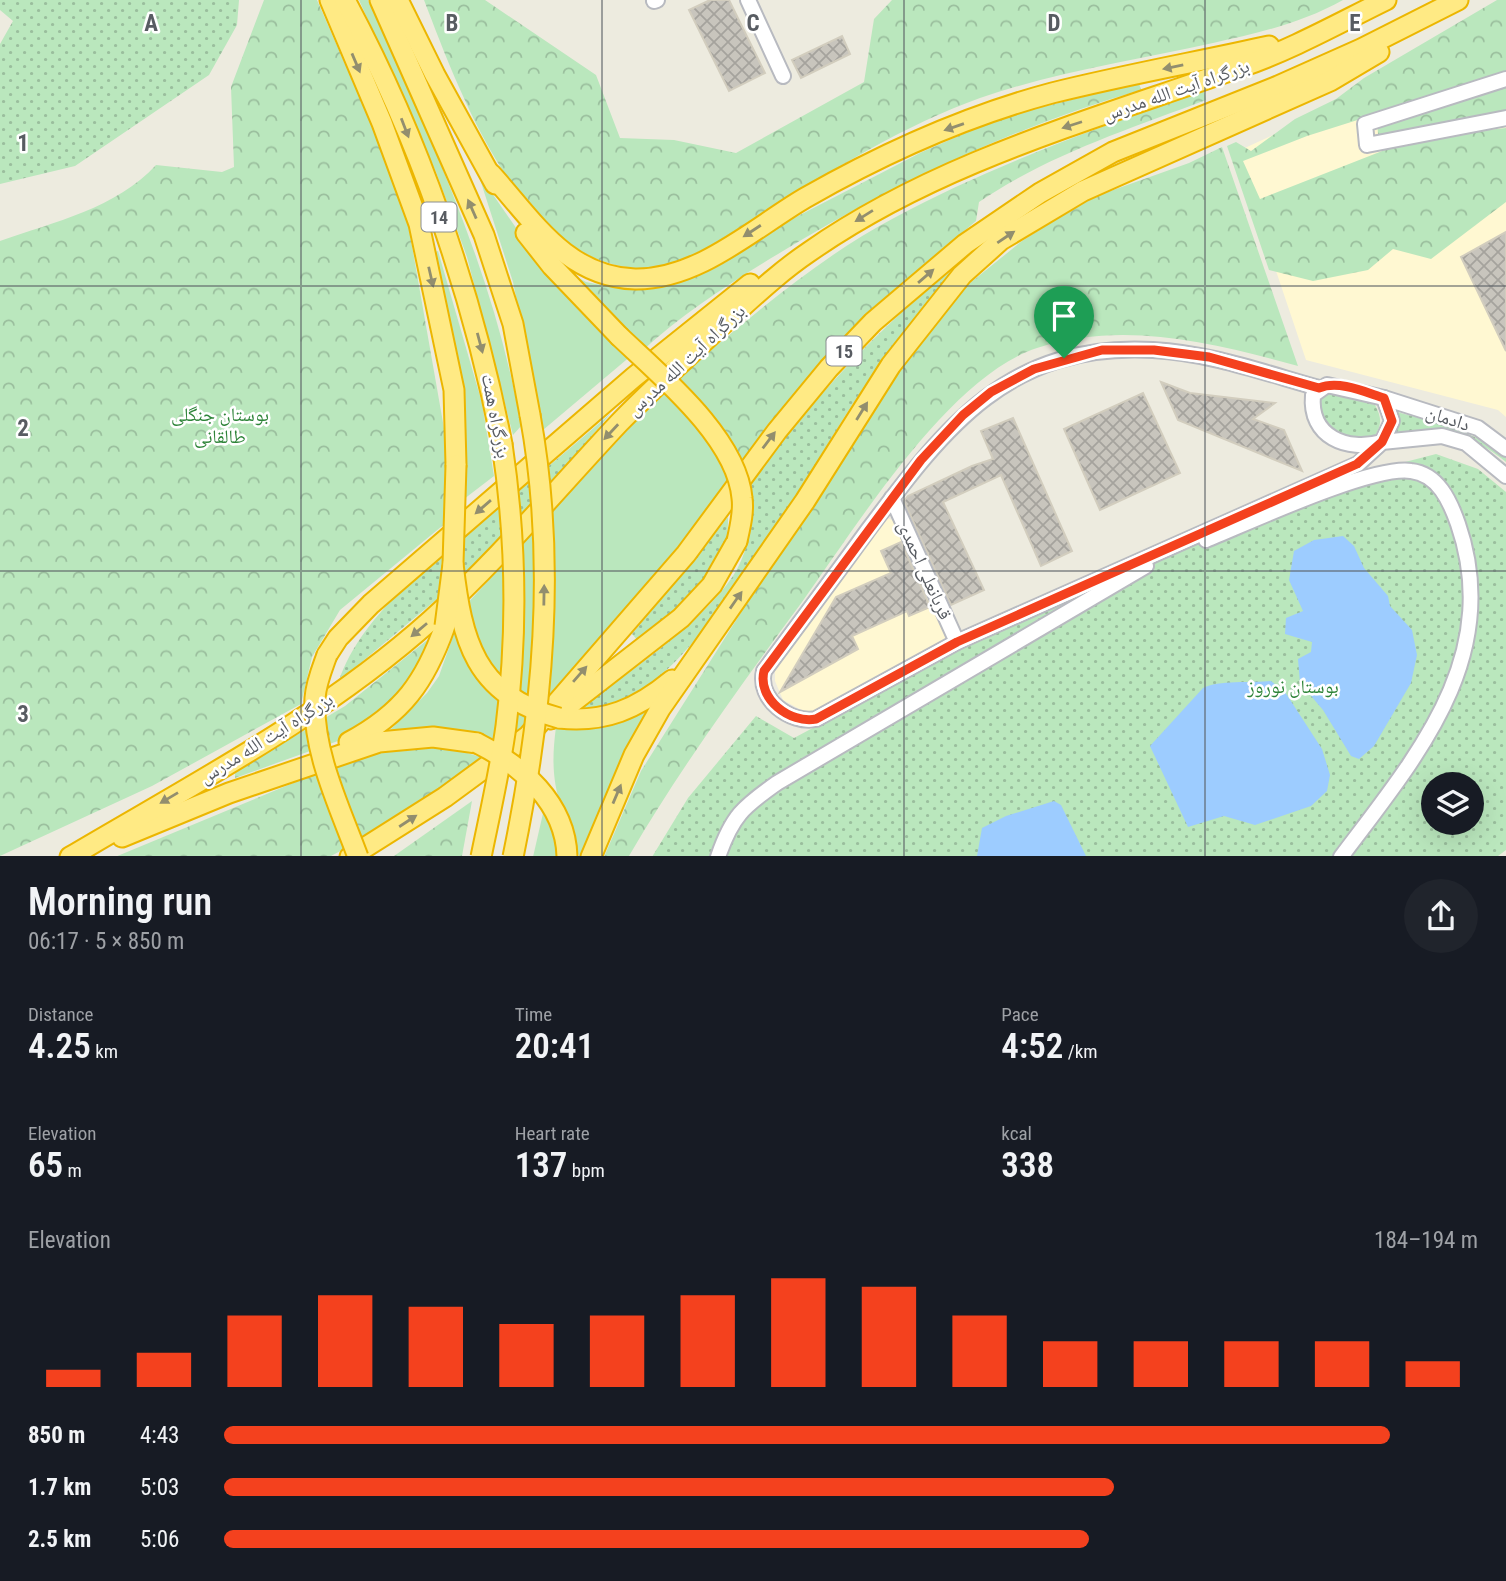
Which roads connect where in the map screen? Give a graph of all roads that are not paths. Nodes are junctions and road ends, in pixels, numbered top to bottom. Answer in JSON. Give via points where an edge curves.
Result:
{"nodes":[{"id":1,"x":330,"y":0,"type":"edge"},
{"id":2,"x":345,"y":0,"type":"edge"},
{"id":3,"x":380,"y":0,"type":"edge"},
{"id":4,"x":398,"y":0,"type":"edge"},
{"id":5,"x":748,"y":0,"type":"edge"},
{"id":6,"x":1386,"y":0,"type":"edge"},
{"id":7,"x":1458,"y":0,"type":"edge"},
{"id":8,"x":1369,"y":6,"type":"edge"},
{"id":9,"x":1413,"y":24,"type":"junction"},
{"id":10,"x":1311,"y":37,"type":"junction"},
{"id":11,"x":783,"y":76,"type":"dead end"},
{"id":12,"x":1506,"y":79,"type":"edge"},
{"id":13,"x":1506,"y":118,"type":"edge"},
{"id":14,"x":491,"y":174,"type":"junction"},
{"id":15,"x":806,"y":254,"type":"junction"},
{"id":16,"x":1319,"y":388,"type":"junction"},
{"id":17,"x":1384,"y":398,"type":"junction"},
{"id":18,"x":1382,"y":442,"type":"junction"},
{"id":19,"x":1506,"y":449,"type":"edge"},
{"id":20,"x":1506,"y":476,"type":"edge"},
{"id":21,"x":892,"y":498,"type":"junction"},
{"id":22,"x":453,"y":564,"type":"junction"},
{"id":23,"x":957,"y":642,"type":"junction"},
{"id":24,"x":689,"y":667,"type":"junction"},
{"id":25,"x":528,"y":736,"type":"junction"},
{"id":26,"x":277,"y":776,"type":"junction"},
{"id":27,"x":70,"y":856,"type":"edge"},
{"id":28,"x":350,"y":856,"type":"edge"},
{"id":29,"x":358,"y":856,"type":"edge"},
{"id":30,"x":481,"y":856,"type":"edge"},
{"id":31,"x":513,"y":856,"type":"edge"},
{"id":32,"x":567,"y":856,"type":"edge"},
{"id":33,"x":591,"y":856,"type":"edge"},
{"id":34,"x":718,"y":856,"type":"edge"},
{"id":35,"x":1341,"y":856,"type":"edge"}],
"edges":[{"from":1,"to":22,"type":"highway","one_way":true,"bridge":true,"via":[[419,224],[454,390]]},
{"from":2,"to":30,"type":"highway","name":"بزرگراه همت","number":"14","one_way":true,"bridge":true,"via":[[393,97],[446,237],[479,340],[502,444],[514,578],[506,723]]},
{"from":31,"to":3,"type":"highway","name":"بزرگراه همت","number":"14","one_way":true,"bridge":true,"via":[[534,751],[543,648],[542,505],[530,415],[513,324],[484,235]]},
{"from":4,"to":14,"type":"highway"},
{"from":5,"to":11,"type":"street"},
{"from":6,"to":8,"type":"highway","name":"بزرگراه آیت الله مدرس"},
{"from":7,"to":9,"type":"highway","name":"بزرگراه آیت الله مدرس","number":"15"},
{"from":8,"to":10,"type":"highway","name":"بزرگراه آیت الله مدرس"},
{"from":24,"to":9,"type":"highway","one_way":true,"via":[[805,501],[891,365],[940,299],[1001,240],[1083,191],[1330,81],[1372,57]]},
{"from":25,"to":9,"type":"highway","name":"بزرگراه آیت الله مدرس","number":"15","one_way":true,"via":[[686,554],[829,368],[941,263],[1040,193],[1113,152],[1278,86]]},
{"from":10,"to":14,"type":"highway","one_way":true,"via":[[1053,93],[929,136],[805,198],[726,248],[659,276],[610,276],[572,258],[542,235]]},
{"from":10,"to":15,"type":"highway","name":"بزرگراه آیت الله مدرس","one_way":true,"via":[[1244,67],[1047,134],[923,185]]},
{"from":12,"to":13,"type":"street","via":[[1365,124],[1367,145]]},
{"from":14,"to":25,"type":"highway","bridge":true,"via":[[501,197],[533,242],[696,412],[721,444],[742,497],[737,541],[712,585],[681,618]]},
{"from":15,"to":27,"type":"highway","name":"بزرگراه آیت الله مدرس","one_way":true,"via":[[677,366],[473,580],[368,673],[279,732]]},
{"from":15,"to":29,"type":"highway","one_way":true,"bridge":true,"via":[[750,285],[634,377],[371,604],[338,638],[317,685],[317,725],[336,799]]},
{"from":16,"to":17,"type":"street","via":[[1342,386]]},
{"from":16,"to":18,"type":"street","via":[[1312,405],[1324,433],[1350,447]]},
{"from":16,"to":21,"type":"street","via":[[1209,357],[1154,350],[1102,350],[1064,358],[991,392],[963,415]]},
{"from":17,"to":18,"type":"street","via":[[1392,421]]},
{"from":17,"to":19,"type":"street","name":"دادمان","via":[[1478,428]]},
{"from":18,"to":20,"type":"street","name":"دادمان","via":[[1442,436],[1466,443]]},
{"from":18,"to":23,"type":"street","via":[[1357,464]]},
{"from":21,"to":23,"type":"street","name":"قربانعلی احمدی"},
{"from":21,"to":23,"type":"street","via":[[764,671],[764,688],[789,716],[816,719]]},
{"from":22,"to":24,"type":"highway","bridge":true,"via":[[462,628],[478,663],[521,702],[559,718],[613,716],[649,699]]},
{"from":22,"to":26,"type":"highway","bridge":true,"via":[[445,626],[428,669],[397,711],[369,732]]},
{"from":33,"to":24,"type":"highway","one_way":true,"via":[[634,755]]},
{"from":28,"to":25,"type":"highway","name":"بزرگراه آیت الله مدرس","number":"15","one_way":true,"via":[[445,797]]},
{"from":26,"to":27,"type":"highway"},
{"from":26,"to":32,"type":"highway","bridge":true,"via":[[399,738],[477,743],[538,786],[560,823]]},
{"from":34,"to":35,"type":"street","via":[[729,825],[742,808],[768,789],[1130,573],[1317,495],[1380,474],[1411,470],[1441,487],[1454,512],[1472,581],[1469,630],[1450,694],[1424,744]]}]}
